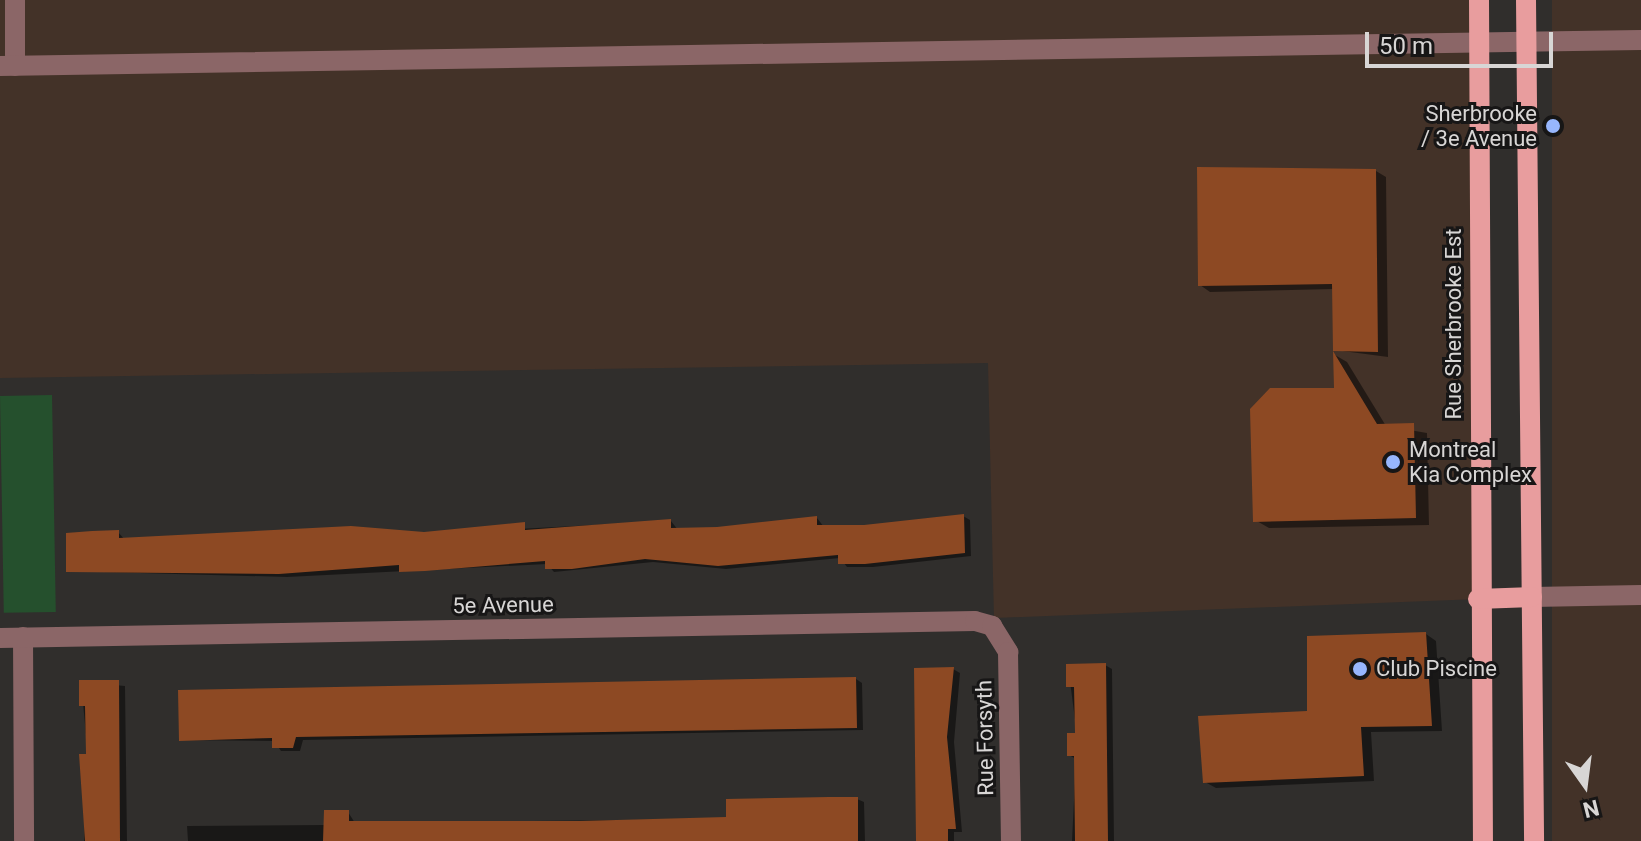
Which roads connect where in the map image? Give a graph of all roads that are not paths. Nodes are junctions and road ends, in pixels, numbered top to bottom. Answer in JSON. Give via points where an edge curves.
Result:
{"nodes":[{"id":1,"x":15,"y":0,"type":"edge"},
{"id":2,"x":1479,"y":0,"type":"edge"},
{"id":3,"x":1526,"y":0,"type":"edge"},
{"id":4,"x":1641,"y":40,"type":"edge"},
{"id":5,"x":1479,"y":44,"type":"junction"},
{"id":6,"x":1526,"y":44,"type":"junction"},
{"id":7,"x":8,"y":66,"type":"edge"},
{"id":8,"x":1641,"y":595,"type":"edge"},
{"id":9,"x":1532,"y":597,"type":"junction"},
{"id":10,"x":1478,"y":599,"type":"junction"},
{"id":11,"x":1003,"y":636,"type":"joint"},
{"id":12,"x":23,"y":637,"type":"junction"},
{"id":13,"x":0,"y":638,"type":"edge"},
{"id":14,"x":24,"y":841,"type":"edge"},
{"id":15,"x":1011,"y":841,"type":"edge"},
{"id":16,"x":1483,"y":841,"type":"edge"},
{"id":17,"x":1534,"y":841,"type":"edge"}],
"edges":[{"from":1,"to":7,"type":"street"},
{"from":2,"to":5,"type":"main road","name":"Rue Sherbrooke Est"},
{"from":3,"to":6,"type":"main road"},
{"from":4,"to":6,"type":"street"},
{"from":5,"to":6,"type":"street"},
{"from":5,"to":7,"type":"street"},
{"from":5,"to":10,"type":"main road","name":"Rue Sherbrooke Est"},
{"from":6,"to":9,"type":"main road"},
{"from":8,"to":9,"type":"street"},
{"from":9,"to":10,"type":"main road"},
{"from":9,"to":17,"type":"main road"},
{"from":10,"to":16,"type":"main road","name":"Rue Sherbrooke Est"},
{"from":11,"to":12,"type":"street","name":"5e Avenue","via":[[975,621]]},
{"from":11,"to":15,"type":"street","name":"Rue Forsyth"},
{"from":12,"to":13,"type":"street","name":"5e Avenue"},
{"from":12,"to":14,"type":"street"}]}
